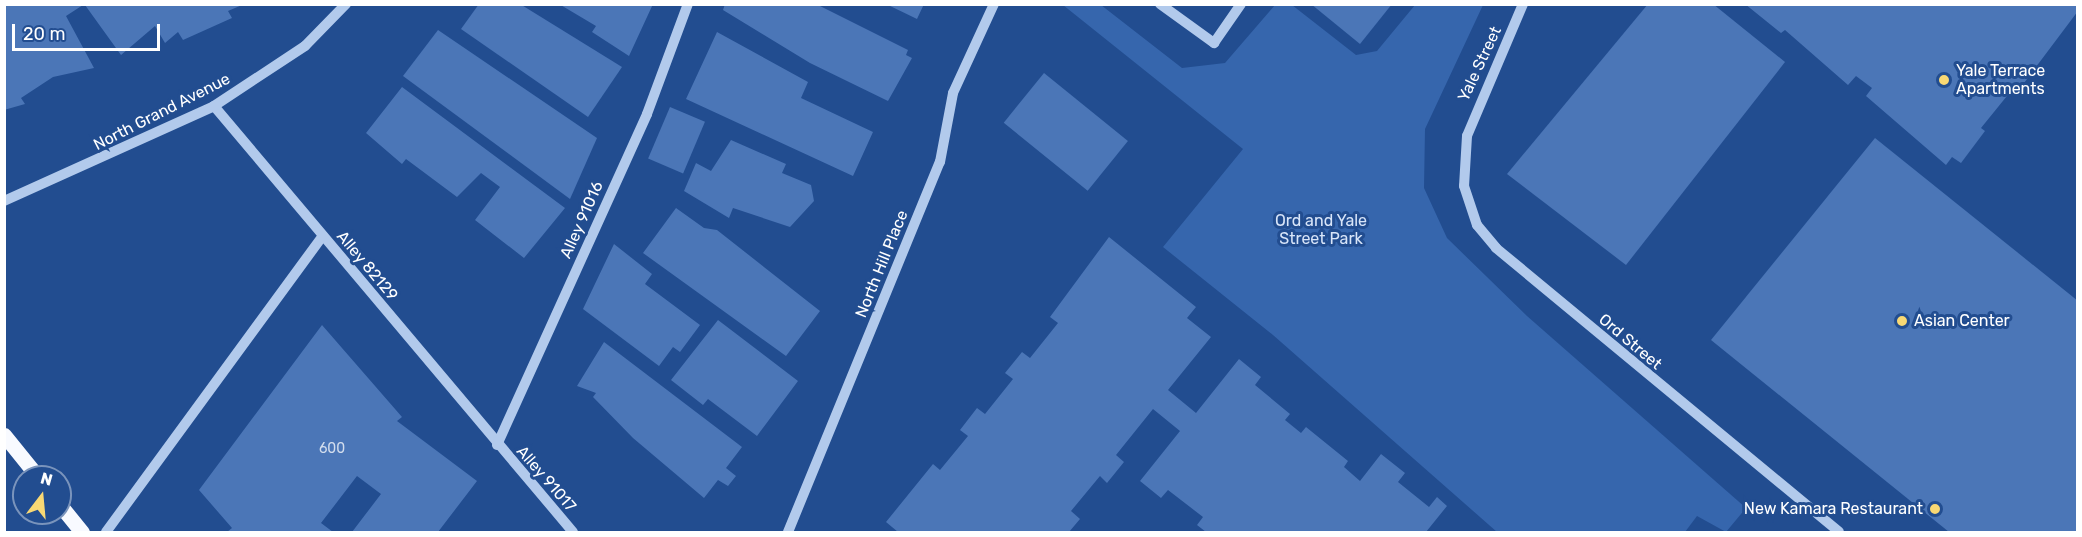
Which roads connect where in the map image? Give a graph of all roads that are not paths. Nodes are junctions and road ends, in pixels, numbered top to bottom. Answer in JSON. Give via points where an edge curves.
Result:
{"nodes":[{"id":1,"x":346,"y":4,"type":"edge"},
{"id":2,"x":688,"y":4,"type":"edge"},
{"id":3,"x":994,"y":4,"type":"edge"},
{"id":4,"x":1160,"y":4,"type":"edge"},
{"id":5,"x":1241,"y":4,"type":"edge"},
{"id":6,"x":1523,"y":4,"type":"edge"},
{"id":7,"x":214,"y":106,"type":"junction"},
{"id":8,"x":1467,"y":136,"type":"joint"},
{"id":9,"x":4,"y":201,"type":"edge"},
{"id":10,"x":323,"y":236,"type":"junction"},
{"id":11,"x":4,"y":435,"type":"edge"},
{"id":12,"x":497,"y":445,"type":"junction"},
{"id":13,"x":28,"y":465,"type":"edge"},
{"id":14,"x":72,"y":520,"type":"edge"},
{"id":15,"x":82,"y":532,"type":"edge"},
{"id":16,"x":106,"y":532,"type":"edge"},
{"id":17,"x":573,"y":532,"type":"edge"},
{"id":18,"x":788,"y":532,"type":"edge"},
{"id":19,"x":1839,"y":532,"type":"edge"}],
"edges":[{"from":1,"to":7,"type":"street","name":"North Grand Avenue","via":[[305,46]]},
{"from":2,"to":12,"type":"street","name":"Alley 91016","via":[[647,114]]},
{"from":3,"to":18,"type":"street","name":"North Hill Place","via":[[953,93],[940,162]]},
{"from":4,"to":5,"type":"street","via":[[1214,43]]},
{"from":6,"to":8,"type":"street","name":"Yale Street","via":[[1499,65],[1478,100]]},
{"from":7,"to":9,"type":"street","name":"North Grand Avenue"},
{"from":7,"to":10,"type":"street","name":"Alley 82129"},
{"from":8,"to":19,"type":"street","name":"Ord Street","via":[[1464,186],[1477,225],[1496,248]]},
{"from":10,"to":12,"type":"street","name":"Alley 82129"},
{"from":10,"to":16,"type":"street"},
{"from":11,"to":13,"type":"main road"},
{"from":12,"to":17,"type":"street","name":"Alley 91017"},
{"from":14,"to":15,"type":"main road"}]}
